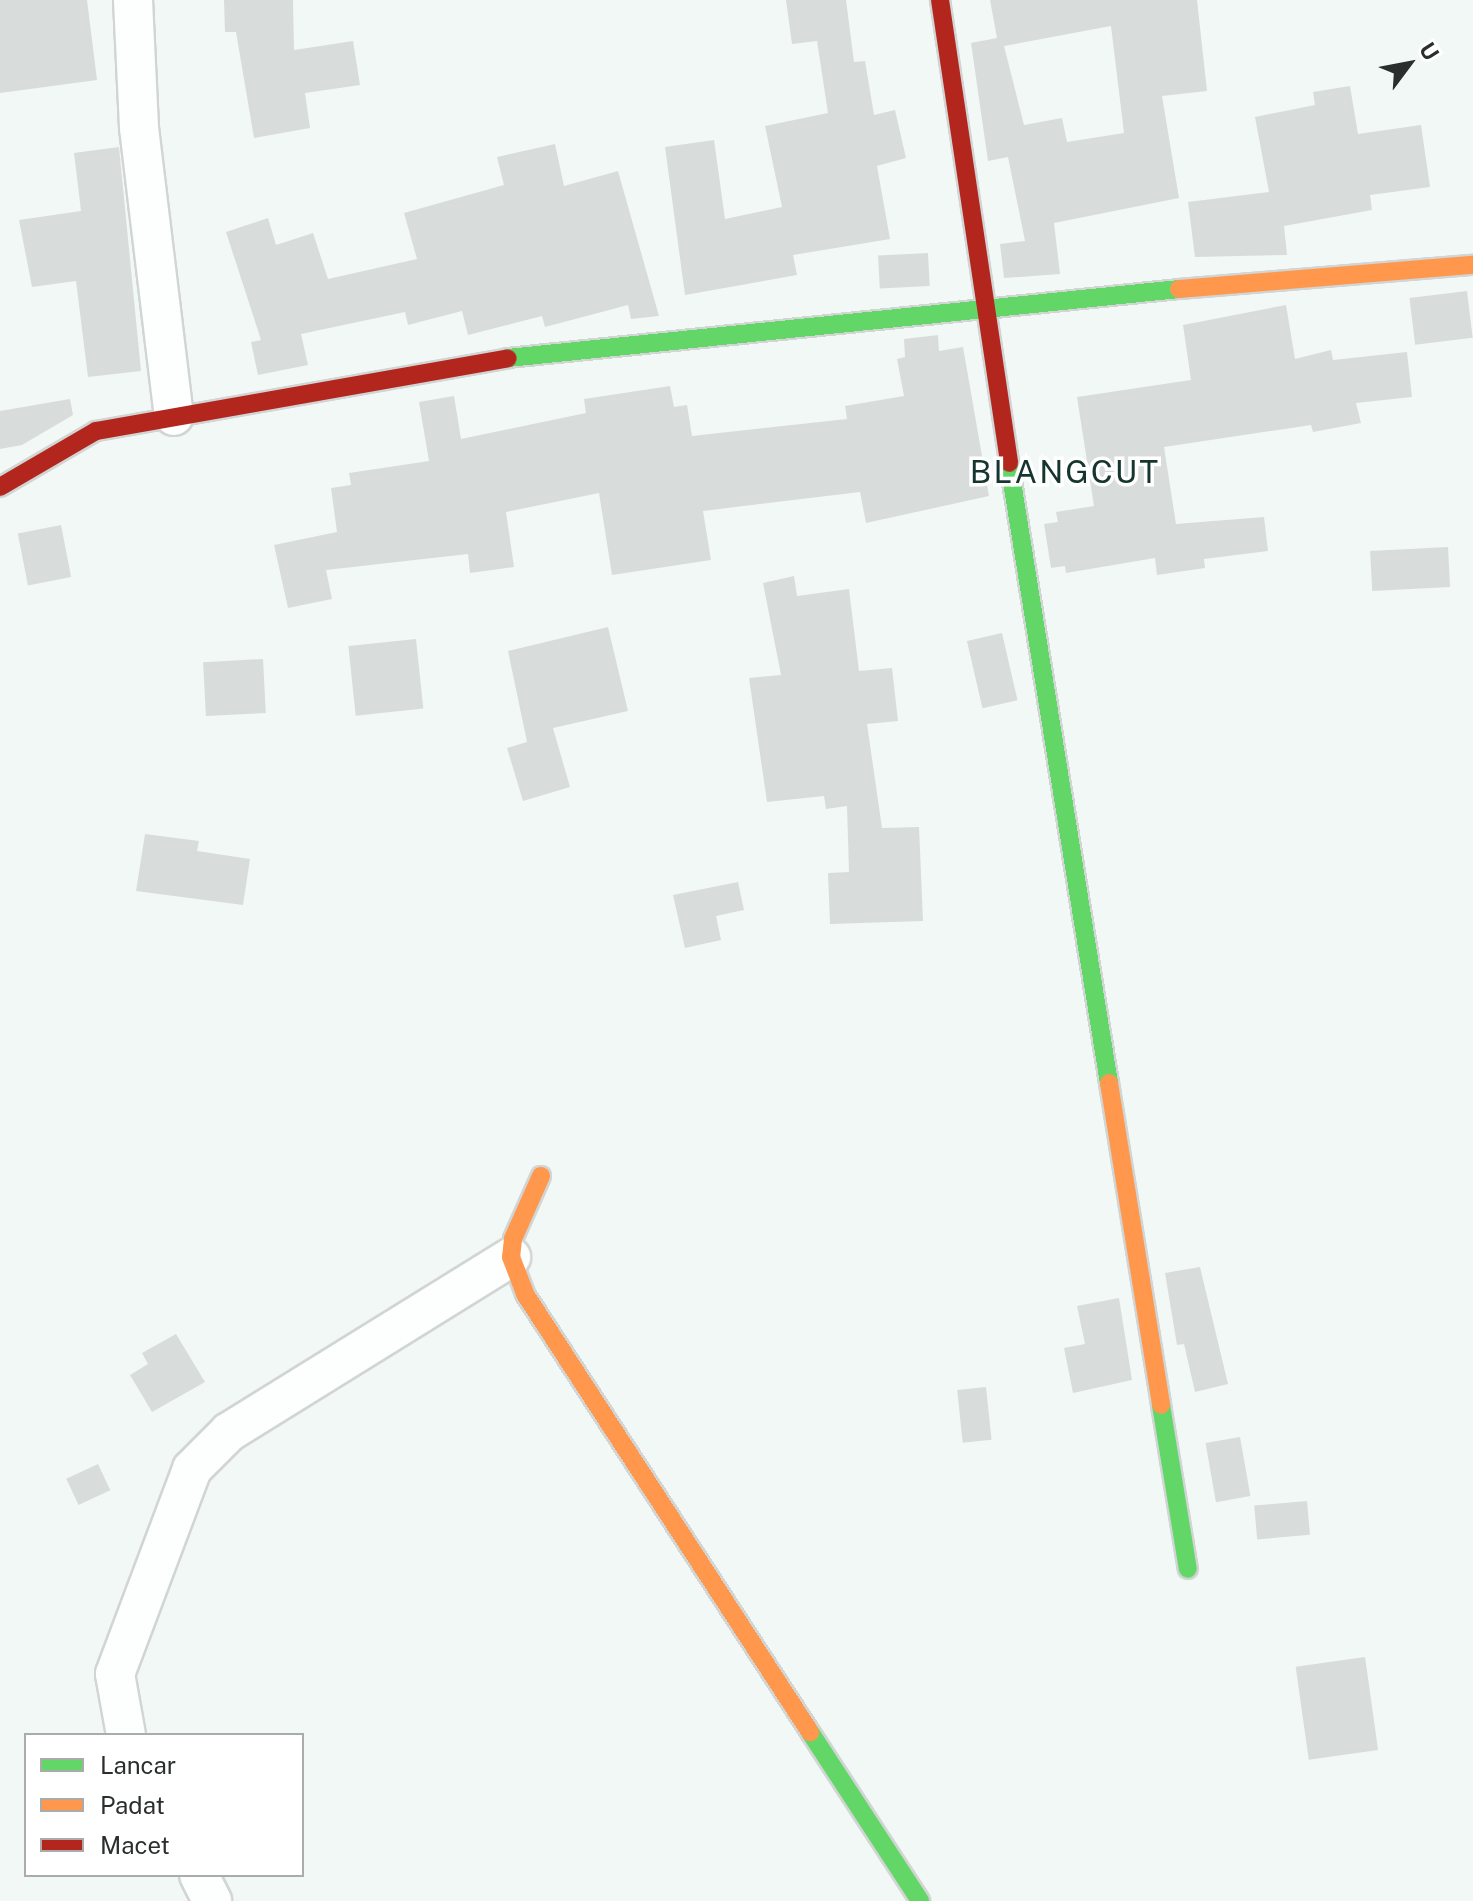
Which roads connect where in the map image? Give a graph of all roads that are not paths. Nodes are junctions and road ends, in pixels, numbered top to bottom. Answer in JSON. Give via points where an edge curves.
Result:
{"nodes":[{"id":1,"x":133,"y":0,"type":"edge"},
{"id":2,"x":940,"y":0,"type":"edge"},
{"id":3,"x":1473,"y":265,"type":"edge"},
{"id":4,"x":983,"y":305,"type":"junction"},
{"id":5,"x":174,"y":416,"type":"junction"},
{"id":6,"x":0,"y":487,"type":"edge"},
{"id":7,"x":541,"y":1176,"type":"dead end"},
{"id":8,"x":511,"y":1257,"type":"junction"},
{"id":9,"x":1188,"y":1569,"type":"dead end"},
{"id":10,"x":126,"y":1733,"type":"edge"},
{"id":11,"x":200,"y":1877,"type":"edge"},
{"id":12,"x":212,"y":1901,"type":"edge"},
{"id":13,"x":920,"y":1901,"type":"edge"}],
"edges":[{"from":1,"to":5,"type":"street","via":[[139,128]]},
{"from":2,"to":4,"type":"street"},
{"from":3,"to":4,"type":"street"},
{"from":4,"to":5,"type":"street","via":[[442,365]]},
{"from":4,"to":9,"type":"street"},
{"from":5,"to":6,"type":"street","via":[[96,431]]},
{"from":7,"to":8,"type":"street"},
{"from":8,"to":10,"type":"street","via":[[229,1432],[192,1469],[115,1674]]},
{"from":8,"to":13,"type":"street","via":[[525,1294]]},
{"from":11,"to":12,"type":"street"}]}
